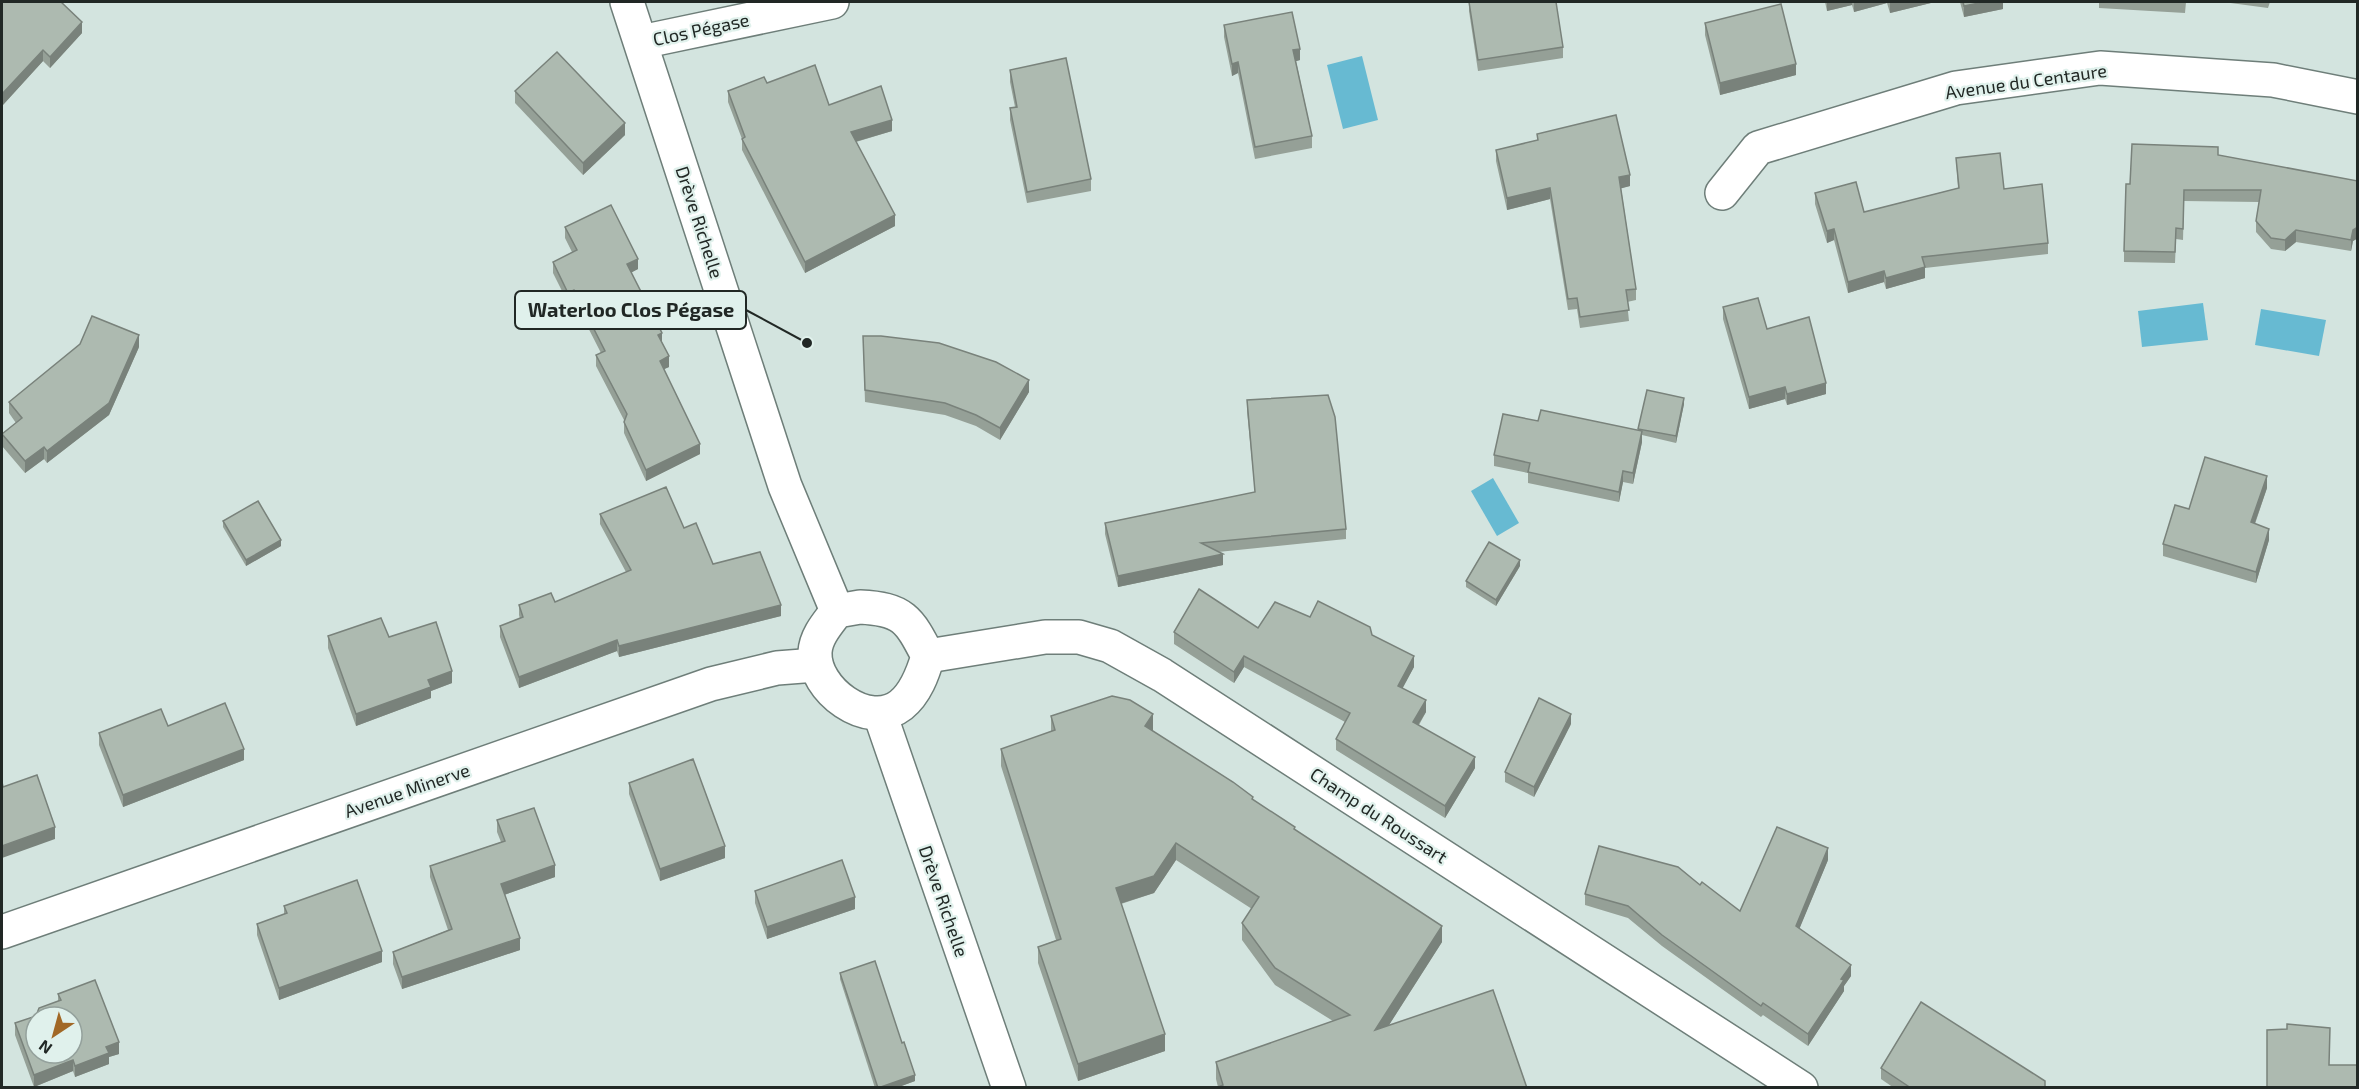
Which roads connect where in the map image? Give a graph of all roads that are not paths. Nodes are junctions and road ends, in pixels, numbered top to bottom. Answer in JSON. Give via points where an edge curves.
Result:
{"nodes":[{"id":1,"x":627,"y":2,"type":"edge"},
{"id":2,"x":832,"y":2,"type":"edge"},
{"id":3,"x":641,"y":42,"type":"junction"},
{"id":4,"x":2358,"y":97,"type":"edge"},
{"id":5,"x":1722,"y":193,"type":"dead end"},
{"id":6,"x":837,"y":611,"type":"junction"},
{"id":7,"x":928,"y":656,"type":"junction"},
{"id":8,"x":816,"y":665,"type":"junction"},
{"id":9,"x":880,"y":714,"type":"junction"},
{"id":10,"x":2,"y":932,"type":"edge"},
{"id":11,"x":1009,"y":1088,"type":"edge"},
{"id":12,"x":1802,"y":1088,"type":"edge"}],
"edges":[{"from":1,"to":3,"type":"street","name":"Drève Richelle"},
{"from":2,"to":3,"type":"street","name":"Clos Pégase"},
{"from":3,"to":6,"type":"street","name":"Drève Richelle","via":[[785,486]]},
{"from":4,"to":5,"type":"street","name":"Avenue du Centaure","via":[[2273,80],[2100,68],[1956,88],[1758,148]]},
{"from":6,"to":7,"type":"street","via":[[881,608],[899,614],[911,626]]},
{"from":6,"to":8,"type":"street","via":[[820,634]]},
{"from":7,"to":9,"type":"street","via":[[922,675],[901,705]]},
{"from":7,"to":12,"type":"street","name":"Champ du Roussart","via":[[1045,637],[1079,637],[1110,646],[1162,675]]},
{"from":8,"to":9,"type":"street","via":[[832,691],[842,699],[854,708]]},
{"from":8,"to":10,"type":"street","name":"Avenue Minerve","via":[[777,668],[711,684]]},
{"from":9,"to":11,"type":"street","name":"Drève Richelle"}]}
